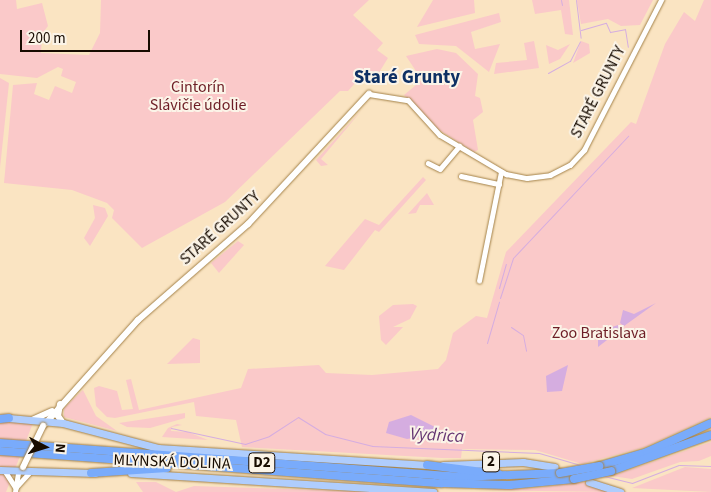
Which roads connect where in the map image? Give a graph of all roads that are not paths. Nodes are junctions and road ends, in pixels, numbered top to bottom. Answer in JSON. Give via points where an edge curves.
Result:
{"nodes":[{"id":1,"x":661,"y":0,"type":"edge"},
{"id":2,"x":369,"y":94,"type":"joint"},
{"id":3,"x":459,"y":146,"type":"junction"},
{"id":4,"x":428,"y":163,"type":"dead end"},
{"id":5,"x":501,"y":172,"type":"junction"},
{"id":6,"x":461,"y":176,"type":"dead end"},
{"id":7,"x":499,"y":184,"type":"junction"},
{"id":8,"x":479,"y":281,"type":"dead end"},
{"id":9,"x":60,"y":403,"type":"junction"},
{"id":10,"x":53,"y":411,"type":"junction"},
{"id":11,"x":0,"y":418,"type":"edge"},
{"id":12,"x":9,"y":418,"type":"joint"},
{"id":13,"x":32,"y":420,"type":"junction"},
{"id":14,"x":63,"y":423,"type":"junction"},
{"id":15,"x":711,"y":423,"type":"edge"},
{"id":16,"x":45,"y":424,"type":"junction"},
{"id":17,"x":711,"y":435,"type":"edge"},
{"id":18,"x":0,"y":443,"type":"edge"},
{"id":19,"x":0,"y":451,"type":"edge"},
{"id":20,"x":427,"y":466,"type":"junction"},
{"id":21,"x":215,"y":467,"type":"junction"},
{"id":22,"x":3,"y":470,"type":"edge"},
{"id":23,"x":557,"y":470,"type":"junction"},
{"id":24,"x":23,"y":473,"type":"junction"},
{"id":25,"x":91,"y":473,"type":"junction"},
{"id":26,"x":525,"y":477,"type":"junction"},
{"id":27,"x":589,"y":482,"type":"dead end"},
{"id":28,"x":15,"y":490,"type":"edge"},
{"id":29,"x":433,"y":492,"type":"edge"},
{"id":30,"x":620,"y":492,"type":"edge"}],
"edges":[{"from":1,"to":5,"type":"street","name":"STARÉ GRUNTY","via":[[579,157],[541,178]]},
{"from":2,"to":3,"type":"street","name":"STARÉ GRUNTY","via":[[408,100],[436,131]]},
{"from":2,"to":9,"type":"street","name":"STARÉ GRUNTY","via":[[248,224],[152,307]]},
{"from":3,"to":4,"type":"street","via":[[440,168]]},
{"from":3,"to":5,"type":"street","name":"STARÉ GRUNTY"},
{"from":5,"to":7,"type":"street"},
{"from":6,"to":7,"type":"street"},
{"from":7,"to":8,"type":"street"},
{"from":9,"to":10,"type":"street","name":"STARÉ GRUNTY"},
{"from":9,"to":14,"type":"street","via":[[58,416]]},
{"from":10,"to":13,"type":"street"},
{"from":10,"to":16,"type":"street","name":"STARÉ GRUNTY"},
{"from":11,"to":12,"type":"highway"},
{"from":12,"to":13,"type":"main road","name":"MLYNSKÁ DOLINA","number":"2"},
{"from":13,"to":16,"type":"main road","name":"MLYNSKÁ DOLINA","number":"2"},
{"from":14,"to":16,"type":"main road","name":"MLYNSKÁ DOLINA","number":"2"},
{"from":14,"to":20,"type":"main road","name":"MLYNSKÁ DOLINA","number":"2","via":[[158,448]]},
{"from":15,"to":23,"type":"highway","number":"D2","bridge":true,"via":[[647,452],[599,466]]},
{"from":16,"to":24,"type":"street","name":"STARÉ GRUNTY","bridge":true},
{"from":17,"to":21,"type":"highway","number":"D2","bridge":true,"via":[[611,471],[574,479],[477,485]]},
{"from":18,"to":26,"type":"highway","number":"D2","via":[[459,477]]},
{"from":19,"to":21,"type":"highway","number":"D2"},
{"from":20,"to":23,"type":"main road","name":"MLYNSKÁ DOLINA","number":"2","via":[[515,462]]},
{"from":20,"to":26,"type":"highway"},
{"from":21,"to":25,"type":"highway"},
{"from":22,"to":24,"type":"main road","name":"MLYNSKÁ DOLINA"},
{"from":22,"to":28,"type":"street"},
{"from":23,"to":26,"type":"highway","number":"D2"},
{"from":24,"to":25,"type":"main road","name":"MLYNSKÁ DOLINA"},
{"from":24,"to":28,"type":"street"},
{"from":25,"to":29,"type":"main road","name":"MLYNSKÁ DOLINA"},
{"from":27,"to":30,"type":"main road"}]}
